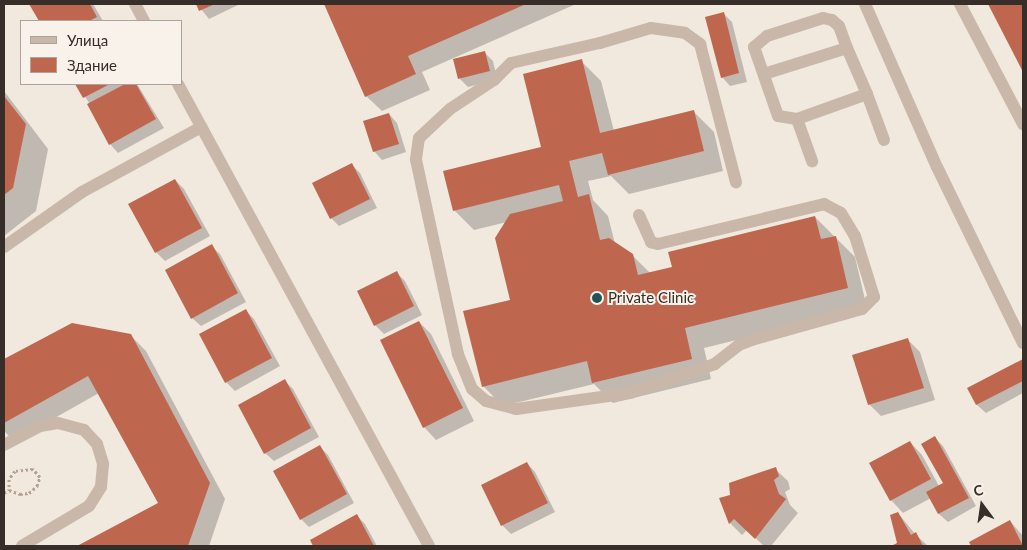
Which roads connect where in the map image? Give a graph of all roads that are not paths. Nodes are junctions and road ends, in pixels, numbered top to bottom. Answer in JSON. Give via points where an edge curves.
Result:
{"nodes":[{"id":1,"x":134,"y":4,"type":"edge"},
{"id":2,"x":865,"y":4,"type":"edge"},
{"id":3,"x":960,"y":4,"type":"edge"},
{"id":4,"x":143,"y":20,"type":"edge"},
{"id":5,"x":847,"y":48,"type":"junction"},
{"id":6,"x":764,"y":74,"type":"junction"},
{"id":7,"x":179,"y":85,"type":"edge"},
{"id":8,"x":867,"y":94,"type":"junction"},
{"id":9,"x":797,"y":119,"type":"junction"},
{"id":10,"x":1023,"y":124,"type":"edge"},
{"id":11,"x":201,"y":127,"type":"junction"},
{"id":12,"x":884,"y":140,"type":"dead end"},
{"id":13,"x":812,"y":161,"type":"dead end"},
{"id":14,"x":736,"y":182,"type":"dead end"},
{"id":15,"x":639,"y":215,"type":"dead end"},
{"id":16,"x":4,"y":247,"type":"edge"},
{"id":17,"x":1023,"y":343,"type":"edge"},
{"id":18,"x":4,"y":445,"type":"edge"},
{"id":19,"x":22,"y":546,"type":"edge"},
{"id":20,"x":429,"y":546,"type":"edge"}],
"edges":[{"from":1,"to":4,"type":"street"},
{"from":2,"to":17,"type":"street","via":[[937,167]]},
{"from":3,"to":10,"type":"street"},
{"from":5,"to":6,"type":"street"},
{"from":5,"to":6,"type":"street","via":[[839,26],[823,18],[768,36],[754,47]]},
{"from":5,"to":8,"type":"street"},
{"from":6,"to":9,"type":"street","via":[[778,116]]},
{"from":7,"to":11,"type":"street"},
{"from":8,"to":9,"type":"street"},
{"from":8,"to":12,"type":"street"},
{"from":9,"to":13,"type":"street"},
{"from":11,"to":16,"type":"street","via":[[82,192]]},
{"from":11,"to":20,"type":"street"},
{"from":14,"to":15,"type":"street","via":[[700,44],[686,34],[651,28],[511,63],[494,80],[450,109],[419,138],[416,159],[458,354],[472,389],[486,401],[516,409],[630,394],[715,364],[739,345],[752,340],[862,309],[874,297],[855,236],[841,213],[824,204],[658,244],[650,242]]},
{"from":18,"to":19,"type":"street","via":[[40,426],[58,423],[84,430],[97,444],[103,464],[102,488],[89,506]]}]}
